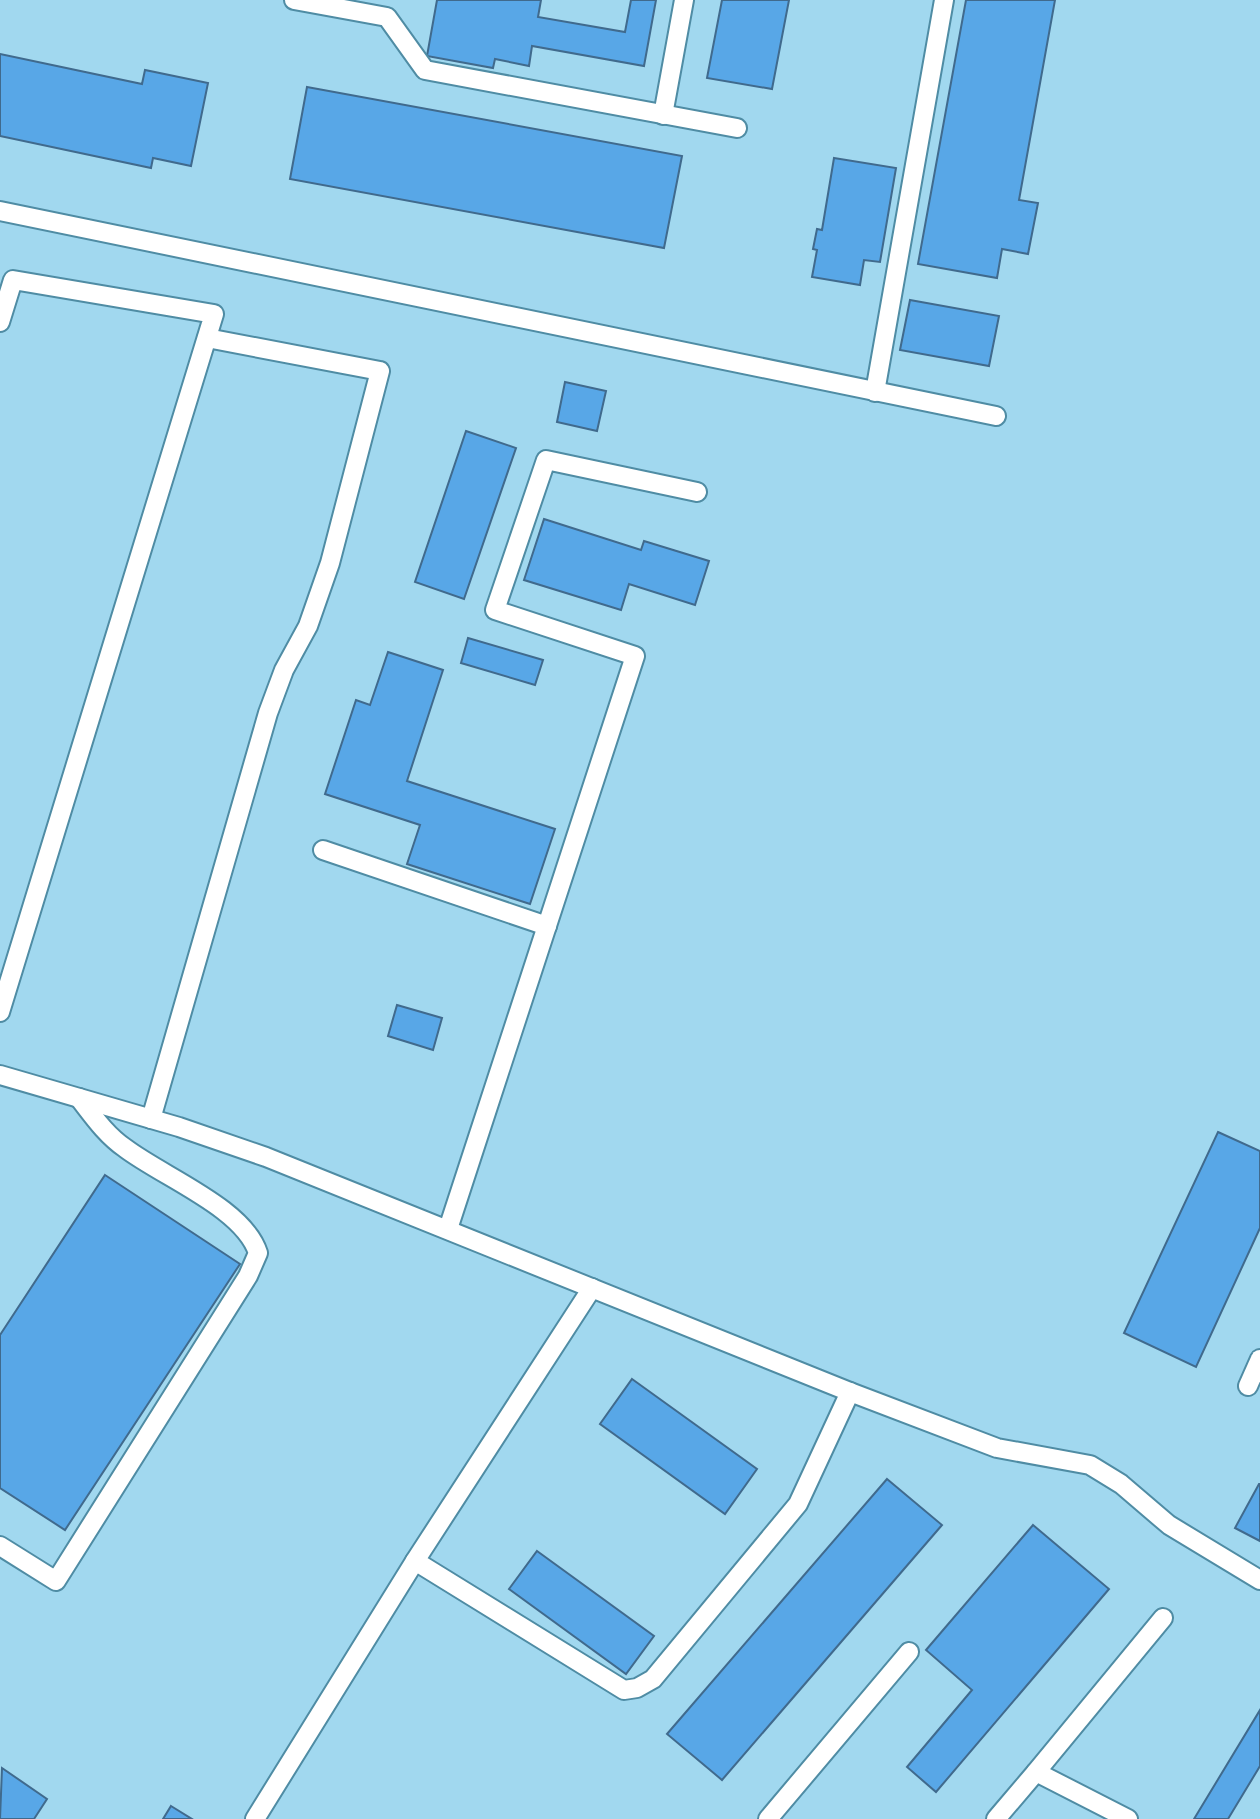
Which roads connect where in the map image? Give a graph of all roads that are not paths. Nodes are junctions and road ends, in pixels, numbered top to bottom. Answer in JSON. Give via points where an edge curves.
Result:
{"nodes":[{"id":1,"x":294,"y":0,"type":"edge"},
{"id":2,"x":684,"y":0,"type":"edge"},
{"id":3,"x":944,"y":0,"type":"edge"},
{"id":4,"x":388,"y":9,"type":"edge"},
{"id":5,"x":663,"y":115,"type":"junction"},
{"id":6,"x":737,"y":128,"type":"dead end"},
{"id":7,"x":0,"y":211,"type":"edge"},
{"id":8,"x":0,"y":322,"type":"edge"},
{"id":9,"x":207,"y":338,"type":"junction"},
{"id":10,"x":875,"y":392,"type":"junction"},
{"id":11,"x":996,"y":416,"type":"dead end"},
{"id":12,"x":697,"y":492,"type":"dead end"},
{"id":13,"x":323,"y":850,"type":"dead end"},
{"id":14,"x":547,"y":926,"type":"junction"},
{"id":15,"x":0,"y":1012,"type":"edge"},
{"id":16,"x":0,"y":1075,"type":"edge"},
{"id":17,"x":79,"y":1098,"type":"junction"},
{"id":18,"x":151,"y":1119,"type":"junction"},
{"id":19,"x":448,"y":1229,"type":"junction"},
{"id":20,"x":592,"y":1288,"type":"junction"},
{"id":21,"x":1260,"y":1359,"type":"edge"},
{"id":22,"x":1248,"y":1386,"type":"dead end"},
{"id":23,"x":850,"y":1392,"type":"junction"},
{"id":24,"x":0,"y":1546,"type":"edge"},
{"id":25,"x":415,"y":1561,"type":"junction"},
{"id":26,"x":1260,"y":1580,"type":"edge"},
{"id":27,"x":1163,"y":1618,"type":"dead end"},
{"id":28,"x":909,"y":1652,"type":"dead end"},
{"id":29,"x":1036,"y":1772,"type":"junction"},
{"id":30,"x":255,"y":1819,"type":"edge"},
{"id":31,"x":768,"y":1819,"type":"edge"},
{"id":32,"x":996,"y":1819,"type":"edge"},
{"id":33,"x":1128,"y":1819,"type":"edge"}],
"edges":[{"from":1,"to":4,"type":"lane"},
{"from":2,"to":5,"type":"lane"},
{"from":3,"to":10,"type":"lane"},
{"from":4,"to":5,"type":"lane","via":[[425,70]]},
{"from":5,"to":6,"type":"lane"},
{"from":7,"to":10,"type":"lane"},
{"from":8,"to":9,"type":"lane","via":[[13,280],[214,314]]},
{"from":9,"to":15,"type":"lane"},
{"from":9,"to":18,"type":"lane","via":[[380,371],[330,563],[268,713]]},
{"from":10,"to":11,"type":"lane"},
{"from":12,"to":14,"type":"lane","via":[[546,460],[495,610],[635,656]]},
{"from":13,"to":14,"type":"lane"},
{"from":14,"to":19,"type":"lane"},
{"from":16,"to":17,"type":"lane"},
{"from":17,"to":18,"type":"lane"},
{"from":17,"to":24,"type":"lane","via":[[124,1148],[239,1221],[258,1253],[56,1581]]},
{"from":18,"to":19,"type":"lane","via":[[266,1157]]},
{"from":19,"to":20,"type":"lane"},
{"from":20,"to":23,"type":"lane"},
{"from":20,"to":25,"type":"lane"},
{"from":21,"to":22,"type":"lane"},
{"from":23,"to":25,"type":"lane","via":[[798,1504],[653,1679],[637,1688],[624,1690]]},
{"from":23,"to":26,"type":"lane","via":[[997,1448],[1090,1465],[1169,1525]]},
{"from":25,"to":30,"type":"lane"},
{"from":27,"to":29,"type":"lane"},
{"from":28,"to":31,"type":"lane"},
{"from":29,"to":32,"type":"lane"},
{"from":29,"to":33,"type":"lane"}]}
